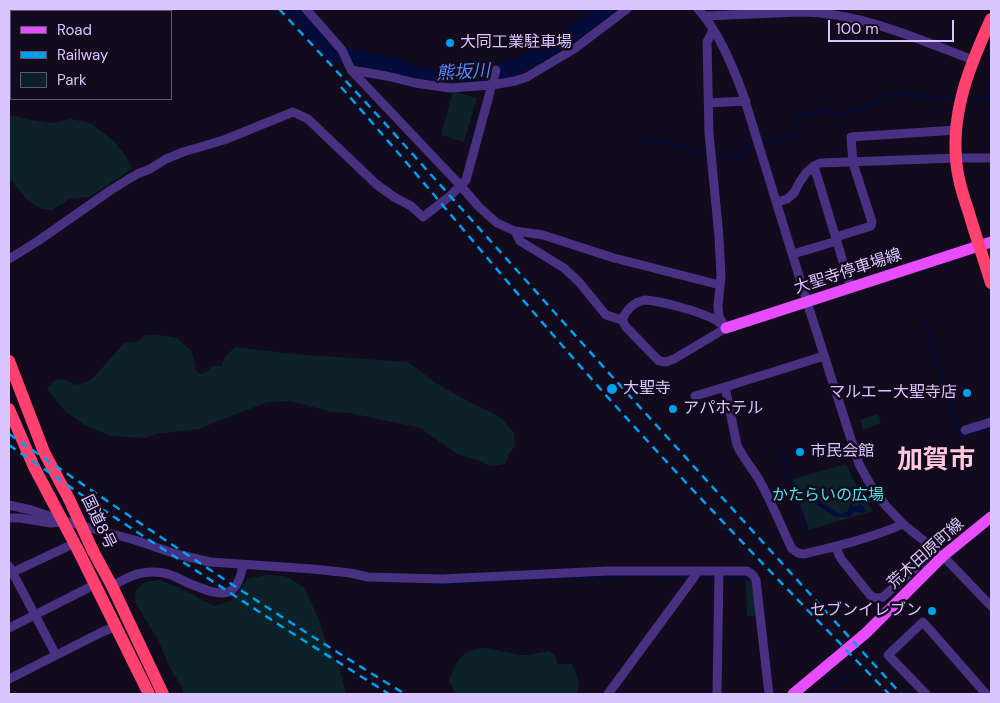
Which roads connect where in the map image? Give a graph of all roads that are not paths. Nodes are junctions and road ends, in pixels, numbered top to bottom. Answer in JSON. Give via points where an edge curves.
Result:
{"nodes":[{"id":1,"x":306,"y":9,"type":"edge"},
{"id":2,"x":626,"y":9,"type":"edge"},
{"id":3,"x":698,"y":9,"type":"edge"},
{"id":4,"x":705,"y":16,"type":"junction"},
{"id":5,"x":991,"y":19,"type":"edge"},
{"id":6,"x":713,"y":30,"type":"junction"},
{"id":7,"x":973,"y":60,"type":"junction"},
{"id":8,"x":350,"y":68,"type":"junction"},
{"id":9,"x":496,"y":70,"type":"dead end"},
{"id":10,"x":492,"y":85,"type":"junction"},
{"id":11,"x":746,"y":101,"type":"junction"},
{"id":12,"x":709,"y":103,"type":"junction"},
{"id":13,"x":956,"y":130,"type":"junction"},
{"id":14,"x":956,"y":158,"type":"junction"},
{"id":15,"x":991,"y":158,"type":"edge"},
{"id":16,"x":853,"y":163,"type":"junction"},
{"id":17,"x":814,"y":166,"type":"junction"},
{"id":18,"x":460,"y":185,"type":"junction"},
{"id":19,"x":777,"y":202,"type":"junction"},
{"id":20,"x":515,"y":231,"type":"junction"},
{"id":21,"x":837,"y":239,"type":"junction"},
{"id":22,"x":985,"y":244,"type":"edge"},
{"id":23,"x":792,"y":254,"type":"junction"},
{"id":24,"x":9,"y":259,"type":"edge"},
{"id":25,"x":991,"y":283,"type":"edge"},
{"id":26,"x":720,"y":285,"type":"junction"},
{"id":27,"x":851,"y":288,"type":"junction"},
{"id":28,"x":806,"y":302,"type":"junction"},
{"id":29,"x":622,"y":320,"type":"junction"},
{"id":30,"x":726,"y":328,"type":"junction"},
{"id":31,"x":824,"y":356,"type":"junction"},
{"id":32,"x":9,"y":361,"type":"edge"},
{"id":33,"x":725,"y":387,"type":"junction"},
{"id":34,"x":695,"y":396,"type":"dead end"},
{"id":35,"x":9,"y":409,"type":"edge"},
{"id":36,"x":991,"y":422,"type":"edge"},
{"id":37,"x":965,"y":430,"type":"dead end"},
{"id":38,"x":9,"y":505,"type":"edge"},
{"id":39,"x":991,"y":517,"type":"edge"},
{"id":40,"x":9,"y":518,"type":"edge"},
{"id":41,"x":66,"y":521,"type":"junction"},
{"id":42,"x":903,"y":524,"type":"junction"},
{"id":43,"x":836,"y":546,"type":"junction"},
{"id":44,"x":77,"y":547,"type":"junction"},
{"id":45,"x":939,"y":552,"type":"junction"},
{"id":46,"x":243,"y":565,"type":"junction"},
{"id":47,"x":10,"y":571,"type":"edge"},
{"id":48,"x":698,"y":571,"type":"junction"},
{"id":49,"x":718,"y":571,"type":"junction"},
{"id":50,"x":96,"y":584,"type":"junction"},
{"id":51,"x":112,"y":586,"type":"junction"},
{"id":52,"x":991,"y":606,"type":"edge"},
{"id":53,"x":36,"y":615,"type":"junction"},
{"id":54,"x":117,"y":626,"type":"junction"},
{"id":55,"x":9,"y":628,"type":"edge"},
{"id":56,"x":56,"y":655,"type":"junction"},
{"id":57,"x":9,"y":679,"type":"edge"},
{"id":58,"x":149,"y":694,"type":"edge"},
{"id":59,"x":162,"y":694,"type":"edge"},
{"id":60,"x":608,"y":694,"type":"edge"},
{"id":61,"x":717,"y":694,"type":"edge"},
{"id":62,"x":769,"y":694,"type":"edge"},
{"id":63,"x":793,"y":694,"type":"edge"},
{"id":64,"x":926,"y":694,"type":"edge"},
{"id":65,"x":986,"y":694,"type":"edge"}],
"edges":[{"from":1,"to":8,"type":"street","via":[[342,50]]},
{"from":2,"to":10,"type":"street","via":[[574,49],[527,77]]},
{"from":3,"to":4,"type":"street"},
{"from":4,"to":6,"type":"street"},
{"from":4,"to":7,"type":"street","via":[[800,12],[835,15],[864,21]]},
{"from":5,"to":7,"type":"highway"},
{"from":6,"to":11,"type":"street"},
{"from":6,"to":12,"type":"street","via":[[706,42]]},
{"from":7,"to":13,"type":"highway","via":[[960,101]]},
{"from":8,"to":10,"type":"street","via":[[450,88]]},
{"from":8,"to":18,"type":"street"},
{"from":9,"to":10,"type":"street"},
{"from":10,"to":18,"type":"street","via":[[466,180]]},
{"from":11,"to":12,"type":"street"},
{"from":11,"to":19,"type":"street"},
{"from":12,"to":26,"type":"street"},
{"from":13,"to":14,"type":"highway"},
{"from":13,"to":16,"type":"street","via":[[851,137]]},
{"from":14,"to":15,"type":"street"},
{"from":14,"to":16,"type":"street"},
{"from":14,"to":22,"type":"highway","via":[[960,184]]},
{"from":16,"to":17,"type":"street"},
{"from":16,"to":21,"type":"street","via":[[872,222],[871,226]]},
{"from":17,"to":19,"type":"street","via":[[794,193]]},
{"from":17,"to":21,"type":"street"},
{"from":18,"to":20,"type":"street","via":[[479,207]]},
{"from":18,"to":24,"type":"street","via":[[423,217],[376,184],[308,119],[294,112],[166,159],[111,190]]},
{"from":19,"to":23,"type":"street"},
{"from":20,"to":26,"type":"street"},
{"from":20,"to":29,"type":"street","via":[[520,240],[564,268],[606,315]]},
{"from":21,"to":23,"type":"street"},
{"from":21,"to":27,"type":"street"},
{"from":22,"to":25,"type":"highway"},
{"from":22,"to":27,"type":"main road","name":"大聖寺停車場線"},
{"from":23,"to":28,"type":"street"},
{"from":26,"to":30,"type":"street","via":[[719,317]]},
{"from":27,"to":28,"type":"main road","name":"大聖寺停車場線"},
{"from":28,"to":30,"type":"main road","name":"大聖寺停車場線"},
{"from":28,"to":31,"type":"street"},
{"from":29,"to":30,"type":"street","via":[[637,301],[650,300],[706,315]]},
{"from":29,"to":30,"type":"street","via":[[659,361],[666,362]]},
{"from":31,"to":33,"type":"street"},
{"from":31,"to":42,"type":"street","via":[[860,464],[870,484]]},
{"from":32,"to":51,"type":"highway","name":"国道8号","bridge":true,"via":[[44,452]]},
{"from":33,"to":34,"type":"street"},
{"from":33,"to":43,"type":"street","via":[[739,450],[762,484],[792,549],[804,554]]},
{"from":35,"to":44,"type":"highway","name":"国道8号","bridge":true,"via":[[34,467]]},
{"from":36,"to":37,"type":"street"},
{"from":38,"to":41,"type":"street"},
{"from":39,"to":45,"type":"main road","name":"荒木田原町線"},
{"from":40,"to":41,"type":"street","via":[[51,523]]},
{"from":41,"to":46,"type":"street","via":[[176,554]]},
{"from":42,"to":43,"type":"street"},
{"from":42,"to":45,"type":"street"},
{"from":43,"to":45,"type":"street","via":[[842,560],[870,594],[880,598]]},
{"from":44,"to":47,"type":"street"},
{"from":44,"to":50,"type":"highway","name":"国道8号"},
{"from":45,"to":52,"type":"street"},
{"from":45,"to":63,"type":"main road","name":"荒木田原町線","via":[[866,633]]},
{"from":46,"to":48,"type":"street","via":[[313,569],[368,577],[442,579],[607,571]]},
{"from":46,"to":51,"type":"street","via":[[236,586],[222,594],[158,572],[132,575]]},
{"from":47,"to":53,"type":"street"},
{"from":48,"to":49,"type":"street"},
{"from":48,"to":60,"type":"street"},
{"from":49,"to":61,"type":"street"},
{"from":49,"to":62,"type":"street","via":[[747,571],[756,580]]},
{"from":50,"to":53,"type":"street"},
{"from":50,"to":54,"type":"highway","name":"国道8号"},
{"from":51,"to":59,"type":"highway","name":"国道8号"},
{"from":53,"to":55,"type":"street"},
{"from":53,"to":56,"type":"street"},
{"from":54,"to":56,"type":"street"},
{"from":54,"to":58,"type":"highway","name":"国道8号"},
{"from":56,"to":57,"type":"street"},
{"from":64,"to":65,"type":"street","via":[[888,655],[924,622]]}]}
